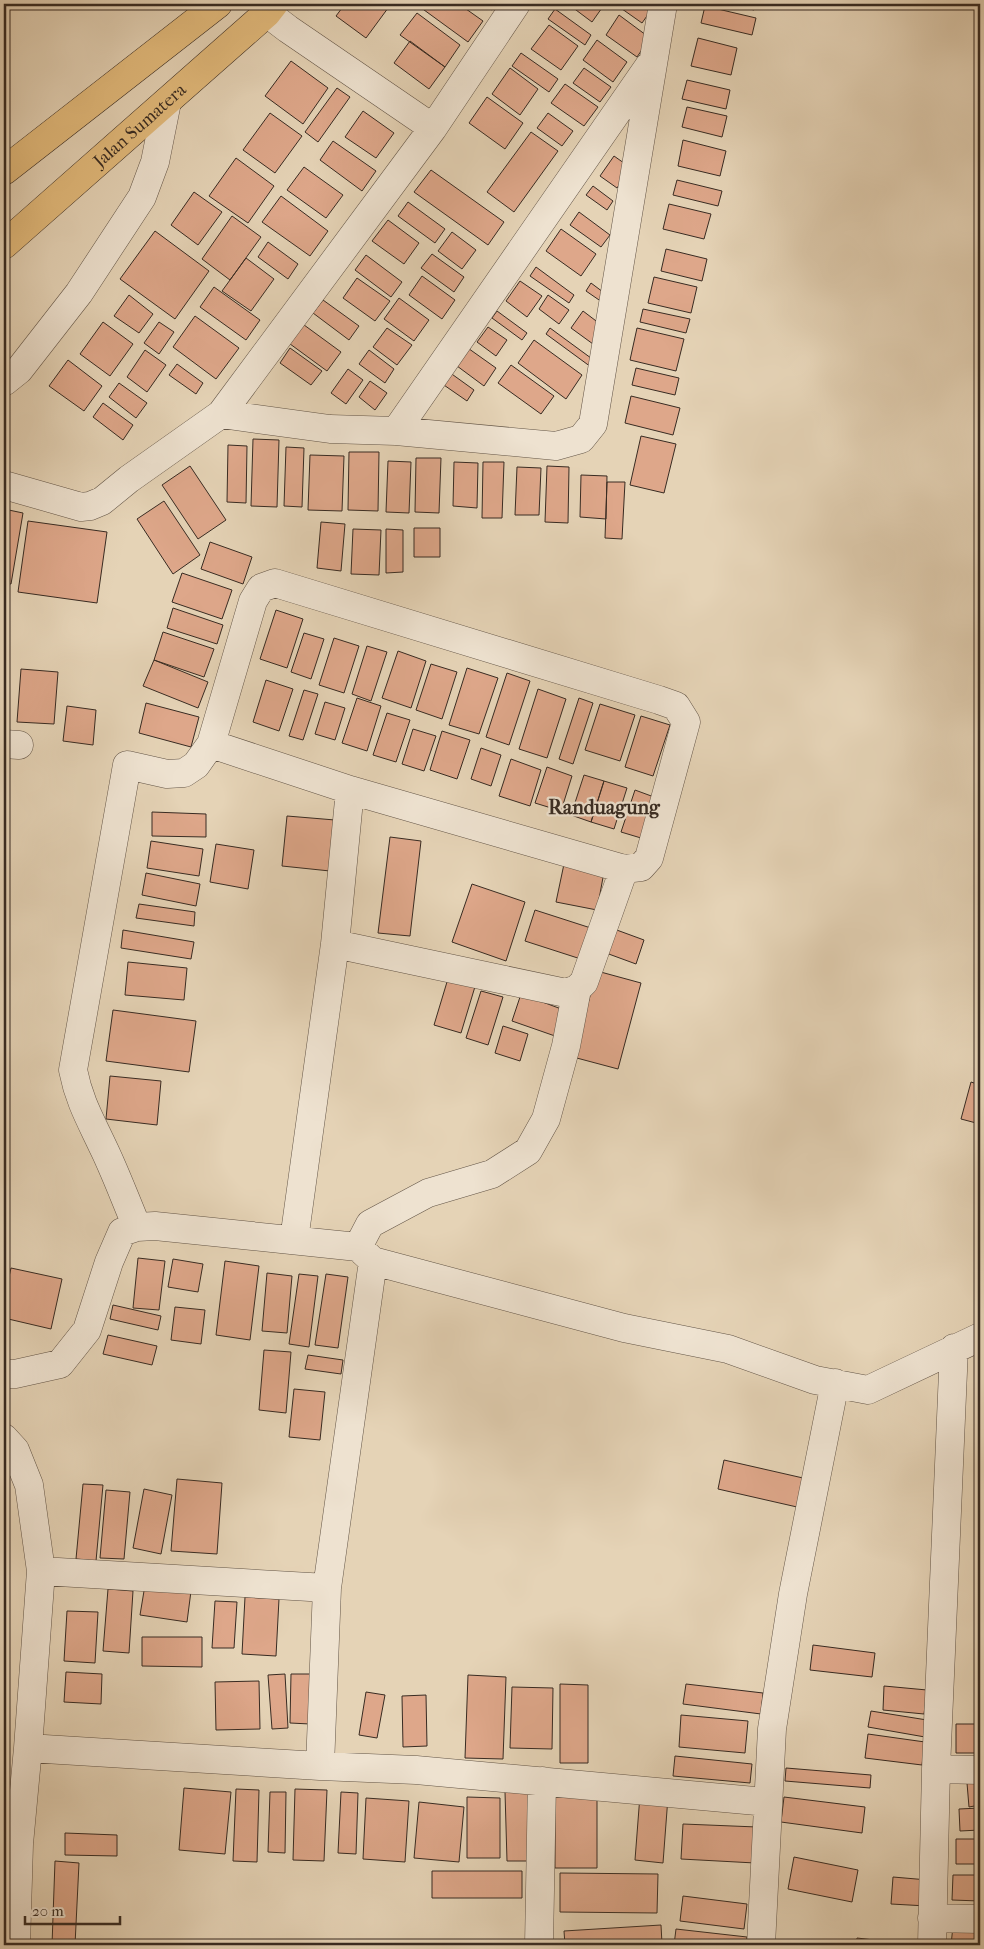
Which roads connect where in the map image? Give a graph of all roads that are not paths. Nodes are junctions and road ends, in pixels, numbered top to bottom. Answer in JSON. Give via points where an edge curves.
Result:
{"nodes":[{"id":1,"x":218,"y":4,"type":"edge"},
{"id":2,"x":516,"y":4,"type":"edge"},
{"id":3,"x":663,"y":4,"type":"edge"},
{"id":4,"x":271,"y":8,"type":"edge"},
{"id":5,"x":653,"y":60,"type":"junction"},
{"id":6,"x":167,"y":102,"type":"junction"},
{"id":7,"x":433,"y":128,"type":"junction"},
{"id":8,"x":4,"y":171,"type":"edge"},
{"id":9,"x":7,"y":236,"type":"edge"},
{"id":10,"x":4,"y":382,"type":"edge"},
{"id":11,"x":221,"y":414,"type":"junction"},
{"id":12,"x":396,"y":430,"type":"junction"},
{"id":13,"x":4,"y":484,"type":"edge"},
{"id":14,"x":211,"y":744,"type":"junction"},
{"id":15,"x":350,"y":790,"type":"junction"},
{"id":16,"x":624,"y":869,"type":"junction"},
{"id":17,"x":335,"y":944,"type":"junction"},
{"id":18,"x":577,"y":989,"type":"junction"},
{"id":19,"x":137,"y":1227,"type":"junction"},
{"id":20,"x":294,"y":1240,"type":"junction"},
{"id":21,"x":365,"y":1254,"type":"junction"},
{"id":22,"x":980,"y":1337,"type":"edge"},
{"id":23,"x":954,"y":1348,"type":"junction"},
{"id":24,"x":4,"y":1374,"type":"edge"},
{"id":25,"x":835,"y":1384,"type":"junction"},
{"id":26,"x":4,"y":1438,"type":"edge"},
{"id":27,"x":41,"y":1571,"type":"junction"},
{"id":28,"x":327,"y":1588,"type":"junction"},
{"id":29,"x":28,"y":1748,"type":"junction"},
{"id":30,"x":320,"y":1766,"type":"junction"},
{"id":31,"x":936,"y":1769,"type":"junction"},
{"id":32,"x":980,"y":1770,"type":"edge"},
{"id":33,"x":542,"y":1781,"type":"junction"},
{"id":34,"x":767,"y":1802,"type":"junction"},
{"id":35,"x":932,"y":1918,"type":"junction"},
{"id":36,"x":980,"y":1919,"type":"edge"},
{"id":37,"x":16,"y":1945,"type":"edge"},
{"id":38,"x":539,"y":1945,"type":"edge"},
{"id":39,"x":762,"y":1945,"type":"edge"},
{"id":40,"x":932,"y":1945,"type":"edge"}],
"edges":[{"from":1,"to":8,"type":"main road"},
{"from":2,"to":7,"type":"street"},
{"from":3,"to":5,"type":"street"},
{"from":4,"to":6,"type":"main road","name":"Jalan Sumatera"},
{"from":4,"to":7,"type":"street","via":[[288,29]]},
{"from":5,"to":12,"type":"street"},
{"from":5,"to":12,"type":"street","via":[[593,424],[581,439],[556,446]]},
{"from":6,"to":9,"type":"main road","name":"Jalan Sumatera"},
{"from":6,"to":10,"type":"street","via":[[155,162],[142,197],[79,293],[19,370]]},
{"from":7,"to":11,"type":"street"},
{"from":11,"to":12,"type":"street","via":[[330,429]]},
{"from":11,"to":13,"type":"street","via":[[102,501],[90,506],[81,507]]},
{"from":14,"to":15,"type":"street"},
{"from":14,"to":16,"type":"street","via":[[252,601],[260,588],[275,583],[676,706],[686,722],[649,858],[640,867]]},
{"from":14,"to":19,"type":"street","via":[[196,765],[184,773],[167,774],[127,765],[73,1070],[87,1115]]},
{"from":15,"to":16,"type":"street"},
{"from":15,"to":17,"type":"street"},
{"from":16,"to":18,"type":"street","via":[[584,982]]},
{"from":17,"to":18,"type":"street","via":[[566,993]]},
{"from":17,"to":20,"type":"street"},
{"from":18,"to":21,"type":"street","via":[[566,1046],[546,1119],[528,1151],[492,1174],[428,1194],[370,1224]]},
{"from":19,"to":20,"type":"street"},
{"from":19,"to":24,"type":"street","via":[[122,1232],[108,1262],[87,1330],[60,1364]]},
{"from":20,"to":21,"type":"street"},
{"from":21,"to":25,"type":"street","via":[[624,1328],[728,1349]]},
{"from":21,"to":28,"type":"street"},
{"from":22,"to":23,"type":"street"},
{"from":23,"to":25,"type":"street","via":[[868,1390]]},
{"from":23,"to":31,"type":"street"},
{"from":25,"to":34,"type":"street","via":[[793,1594],[772,1729]]},
{"from":26,"to":27,"type":"street","via":[[15,1450],[29,1485]]},
{"from":27,"to":28,"type":"street"},
{"from":27,"to":29,"type":"street"},
{"from":28,"to":30,"type":"street"},
{"from":29,"to":30,"type":"street"},
{"from":29,"to":37,"type":"street","via":[[18,1844]]},
{"from":30,"to":33,"type":"street"},
{"from":31,"to":32,"type":"street"},
{"from":31,"to":35,"type":"street"},
{"from":33,"to":34,"type":"street"},
{"from":33,"to":38,"type":"street"},
{"from":34,"to":39,"type":"street"},
{"from":35,"to":36,"type":"street"},
{"from":35,"to":40,"type":"street"}]}
